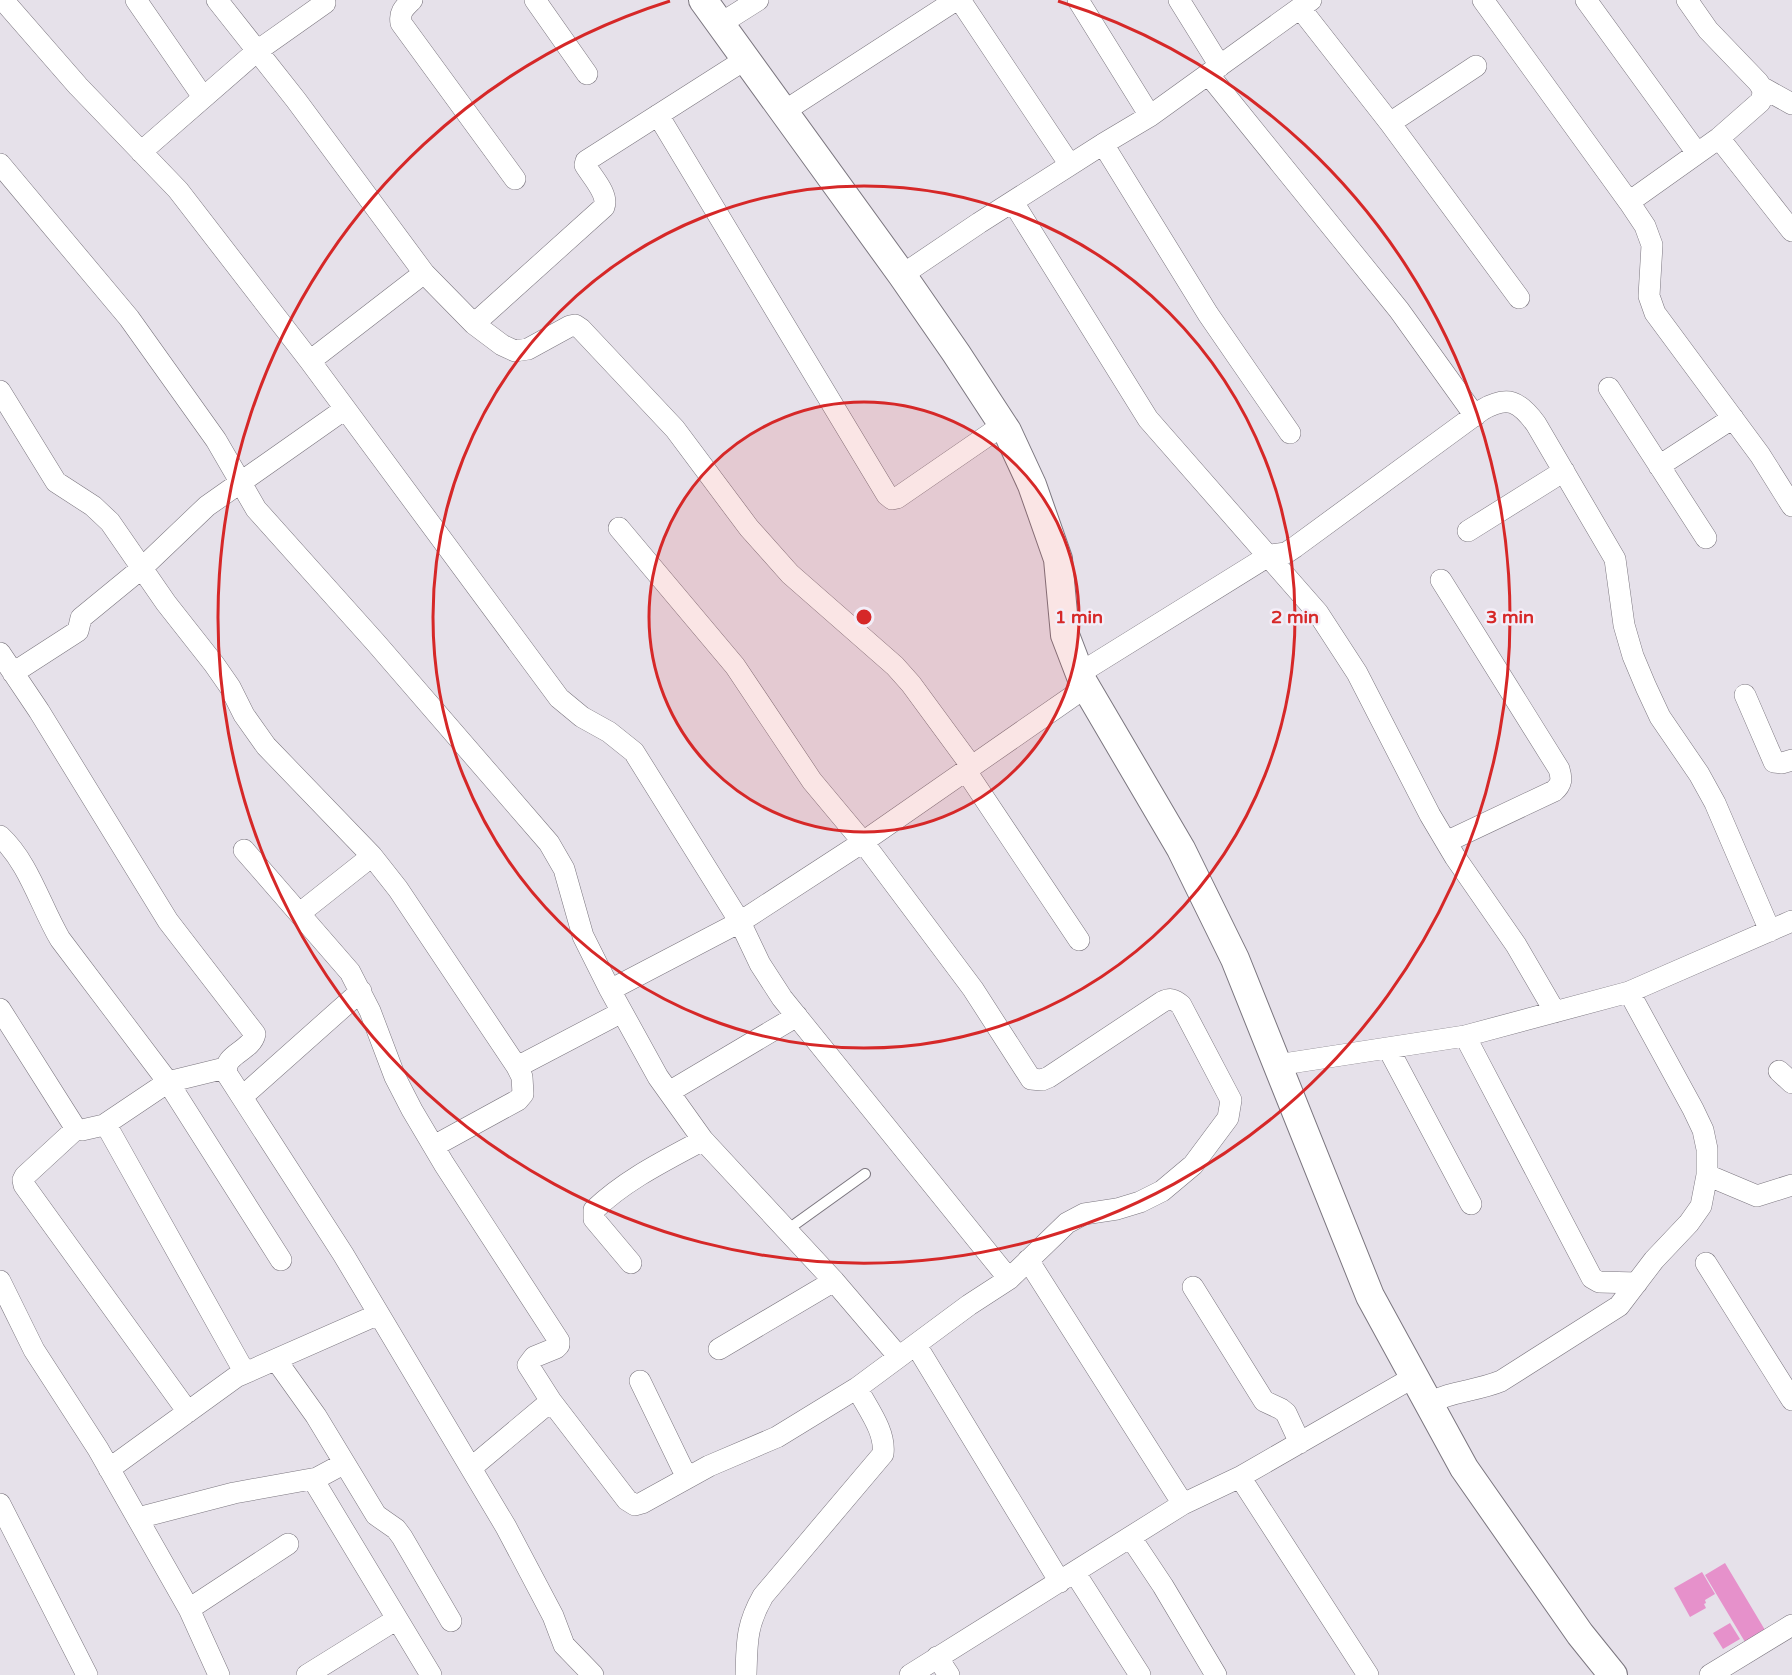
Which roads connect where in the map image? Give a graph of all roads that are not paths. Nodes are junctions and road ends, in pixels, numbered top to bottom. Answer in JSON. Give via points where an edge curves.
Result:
{"nodes":[{"id":1,"x":3,"y":0,"type":"edge"},
{"id":2,"x":136,"y":0,"type":"edge"},
{"id":3,"x":217,"y":0,"type":"edge"},
{"id":4,"x":412,"y":0,"type":"edge"},
{"id":5,"x":703,"y":0,"type":"edge"},
{"id":6,"x":758,"y":0,"type":"edge"},
{"id":7,"x":958,"y":0,"type":"edge"},
{"id":8,"x":1078,"y":0,"type":"edge"},
{"id":9,"x":1179,"y":0,"type":"edge"},
{"id":10,"x":1483,"y":0,"type":"edge"},
{"id":11,"x":1587,"y":0,"type":"edge"},
{"id":12,"x":1687,"y":0,"type":"edge"},
{"id":13,"x":325,"y":3,"type":"dead end"},
{"id":14,"x":546,"y":3,"type":"edge"},
{"id":15,"x":1306,"y":4,"type":"edge"},
{"id":16,"x":720,"y":24,"type":"junction"},
{"id":17,"x":257,"y":51,"type":"junction"},
{"id":18,"x":746,"y":59,"type":"junction"},
{"id":19,"x":1476,"y":66,"type":"dead end"},
{"id":20,"x":1214,"y":70,"type":"junction"},
{"id":21,"x":587,"y":74,"type":"dead end"},
{"id":22,"x":1763,"y":88,"type":"junction"},
{"id":23,"x":203,"y":98,"type":"junction"},
{"id":24,"x":1792,"y":104,"type":"edge"},
{"id":25,"x":783,"y":112,"type":"junction"},
{"id":26,"x":658,"y":114,"type":"junction"},
{"id":27,"x":1150,"y":116,"type":"junction"},
{"id":28,"x":1390,"y":123,"type":"junction"},
{"id":29,"x":1719,"y":138,"type":"junction"},
{"id":30,"x":1103,"y":144,"type":"junction"},
{"id":31,"x":141,"y":152,"type":"junction"},
{"id":32,"x":1697,"y":153,"type":"junction"},
{"id":33,"x":0,"y":164,"type":"edge"},
{"id":34,"x":1070,"y":165,"type":"junction"},
{"id":35,"x":515,"y":179,"type":"dead end"},
{"id":36,"x":1013,"y":202,"type":"junction"},
{"id":37,"x":1629,"y":202,"type":"junction"},
{"id":38,"x":1792,"y":231,"type":"edge"},
{"id":39,"x":424,"y":273,"type":"junction"},
{"id":40,"x":902,"y":275,"type":"junction"},
{"id":41,"x":1519,"y":298,"type":"dead end"},
{"id":42,"x":474,"y":324,"type":"junction"},
{"id":43,"x":310,"y":361,"type":"junction"},
{"id":44,"x":1609,"y":388,"type":"dead end"},
{"id":45,"x":0,"y":392,"type":"edge"},
{"id":46,"x":345,"y":409,"type":"junction"},
{"id":47,"x":1475,"y":416,"type":"junction"},
{"id":48,"x":1733,"y":418,"type":"junction"},
{"id":49,"x":1003,"y":425,"type":"junction"},
{"id":50,"x":1290,"y":433,"type":"dead end"},
{"id":51,"x":1659,"y":466,"type":"junction"},
{"id":52,"x":1564,"y":471,"type":"junction"},
{"id":53,"x":242,"y":483,"type":"junction"},
{"id":54,"x":1792,"y":506,"type":"edge"},
{"id":55,"x":619,"y":528,"type":"dead end"},
{"id":56,"x":1468,"y":531,"type":"dead end"},
{"id":57,"x":1706,"y":538,"type":"dead end"},
{"id":58,"x":1270,"y":555,"type":"junction"},
{"id":59,"x":142,"y":568,"type":"junction"},
{"id":60,"x":1441,"y":580,"type":"dead end"},
{"id":61,"x":0,"y":653,"type":"edge"},
{"id":62,"x":13,"y":673,"type":"junction"},
{"id":63,"x":1083,"y":680,"type":"junction"},
{"id":64,"x":1745,"y":695,"type":"dead end"},
{"id":65,"x":1792,"y":760,"type":"edge"},
{"id":66,"x":969,"y":769,"type":"junction"},
{"id":67,"x":0,"y":836,"type":"edge"},
{"id":68,"x":863,"y":842,"type":"junction"},
{"id":69,"x":1446,"y":842,"type":"junction"},
{"id":70,"x":244,"y":850,"type":"dead end"},
{"id":71,"x":372,"y":856,"type":"junction"},
{"id":72,"x":300,"y":913,"type":"junction"},
{"id":73,"x":1792,"y":921,"type":"edge"},
{"id":74,"x":740,"y":922,"type":"junction"},
{"id":75,"x":1770,"y":930,"type":"junction"},
{"id":76,"x":1079,"y":940,"type":"dead end"},
{"id":77,"x":609,"y":990,"type":"junction"},
{"id":78,"x":360,"y":991,"type":"junction"},
{"id":79,"x":1629,"y":992,"type":"junction"},
{"id":80,"x":0,"y":1009,"type":"edge"},
{"id":81,"x":622,"y":1012,"type":"junction"},
{"id":82,"x":1555,"y":1012,"type":"junction"},
{"id":83,"x":797,"y":1016,"type":"junction"},
{"id":84,"x":1465,"y":1036,"type":"junction"},
{"id":85,"x":1388,"y":1048,"type":"junction"},
{"id":86,"x":1277,"y":1065,"type":"junction"},
{"id":87,"x":225,"y":1068,"type":"junction"},
{"id":88,"x":521,"y":1080,"type":"junction"},
{"id":89,"x":168,"y":1082,"type":"junction"},
{"id":90,"x":669,"y":1092,"type":"junction"},
{"id":91,"x":242,"y":1097,"type":"junction"},
{"id":92,"x":104,"y":1125,"type":"junction"},
{"id":93,"x":76,"y":1129,"type":"junction"},
{"id":94,"x":703,"y":1140,"type":"junction"},
{"id":95,"x":438,"y":1154,"type":"junction"},
{"id":96,"x":865,"y":1174,"type":"dead end"},
{"id":97,"x":1707,"y":1175,"type":"junction"},
{"id":98,"x":1792,"y":1185,"type":"edge"},
{"id":99,"x":1471,"y":1204,"type":"dead end"},
{"id":100,"x":787,"y":1230,"type":"junction"},
{"id":101,"x":281,"y":1260,"type":"dead end"},
{"id":102,"x":1028,"y":1260,"type":"junction"},
{"id":103,"x":631,"y":1263,"type":"dead end"},
{"id":104,"x":1706,"y":1263,"type":"dead end"},
{"id":105,"x":1009,"y":1279,"type":"junction"},
{"id":106,"x":0,"y":1281,"type":"edge"},
{"id":107,"x":834,"y":1281,"type":"junction"},
{"id":108,"x":1637,"y":1283,"type":"junction"},
{"id":109,"x":1193,"y":1287,"type":"dead end"},
{"id":110,"x":379,"y":1314,"type":"junction"},
{"id":111,"x":916,"y":1345,"type":"junction"},
{"id":112,"x":720,"y":1349,"type":"dead end"},
{"id":113,"x":899,"y":1358,"type":"junction"},
{"id":114,"x":276,"y":1360,"type":"junction"},
{"id":115,"x":245,"y":1373,"type":"junction"},
{"id":116,"x":1414,"y":1377,"type":"junction"},
{"id":117,"x":640,"y":1381,"type":"dead end"},
{"id":118,"x":857,"y":1388,"type":"junction"},
{"id":119,"x":1792,"y":1400,"type":"edge"},
{"id":120,"x":551,"y":1401,"type":"junction"},
{"id":121,"x":1428,"y":1403,"type":"junction"},
{"id":122,"x":188,"y":1412,"type":"junction"},
{"id":123,"x":1300,"y":1443,"type":"junction"},
{"id":124,"x":343,"y":1464,"type":"junction"},
{"id":125,"x":471,"y":1468,"type":"junction"},
{"id":126,"x":110,"y":1469,"type":"junction"},
{"id":127,"x":1240,"y":1477,"type":"junction"},
{"id":128,"x":317,"y":1478,"type":"junction"},
{"id":129,"x":687,"y":1478,"type":"junction"},
{"id":130,"x":0,"y":1504,"type":"edge"},
{"id":131,"x":1183,"y":1504,"type":"junction"},
{"id":132,"x":138,"y":1518,"type":"junction"},
{"id":133,"x":1131,"y":1538,"type":"junction"},
{"id":134,"x":288,"y":1544,"type":"dead end"},
{"id":135,"x":1067,"y":1577,"type":"junction"},
{"id":136,"x":189,"y":1609,"type":"junction"},
{"id":137,"x":397,"y":1619,"type":"junction"},
{"id":138,"x":450,"y":1621,"type":"dead end"},
{"id":139,"x":1792,"y":1625,"type":"edge"},
{"id":140,"x":943,"y":1666,"type":"edge"},
{"id":141,"x":87,"y":1675,"type":"edge"},
{"id":142,"x":219,"y":1675,"type":"edge"},
{"id":143,"x":307,"y":1675,"type":"edge"},
{"id":144,"x":431,"y":1675,"type":"edge"},
{"id":145,"x":593,"y":1675,"type":"edge"},
{"id":146,"x":746,"y":1675,"type":"edge"},
{"id":147,"x":910,"y":1675,"type":"edge"},
{"id":148,"x":1140,"y":1675,"type":"edge"},
{"id":149,"x":1216,"y":1675,"type":"edge"},
{"id":150,"x":1368,"y":1675,"type":"edge"},
{"id":151,"x":1613,"y":1675,"type":"edge"},
{"id":152,"x":1710,"y":1675,"type":"edge"}],
"edges":[{"from":1,"to":31,"type":"street"},
{"from":2,"to":23,"type":"street"},
{"from":3,"to":17,"type":"street"},
{"from":4,"to":35,"type":"street","via":[[400,16],[405,31]]},
{"from":5,"to":16,"type":"street"},
{"from":6,"to":16,"type":"street"},
{"from":7,"to":25,"type":"street"},
{"from":7,"to":34,"type":"street"},
{"from":8,"to":27,"type":"street"},
{"from":9,"to":20,"type":"street"},
{"from":10,"to":37,"type":"street"},
{"from":11,"to":32,"type":"street"},
{"from":12,"to":22,"type":"street","via":[[1708,30]]},
{"from":13,"to":17,"type":"street"},
{"from":14,"to":21,"type":"street"},
{"from":15,"to":20,"type":"street"},
{"from":15,"to":28,"type":"street"},
{"from":16,"to":18,"type":"street"},
{"from":17,"to":23,"type":"street"},
{"from":17,"to":39,"type":"street"},
{"from":18,"to":25,"type":"street"},
{"from":18,"to":26,"type":"street"},
{"from":19,"to":28,"type":"street"},
{"from":20,"to":27,"type":"street"},
{"from":20,"to":47,"type":"street","via":[[1399,310]]},
{"from":22,"to":24,"type":"street"},
{"from":22,"to":29,"type":"street","via":[[1760,102]]},
{"from":23,"to":31,"type":"street"},
{"from":25,"to":40,"type":"street"},
{"from":26,"to":42,"type":"street","via":[[586,161],[604,196],[604,207]]},
{"from":26,"to":49,"type":"street","via":[[887,495],[897,498]]},
{"from":27,"to":30,"type":"street"},
{"from":28,"to":41,"type":"street"},
{"from":29,"to":32,"type":"street"},
{"from":29,"to":38,"type":"street"},
{"from":30,"to":34,"type":"street"},
{"from":30,"to":50,"type":"street","via":[[1208,314]]},
{"from":31,"to":43,"type":"street","via":[[178,190]]},
{"from":32,"to":37,"type":"street"},
{"from":33,"to":53,"type":"street","via":[[129,318]]},
{"from":34,"to":36,"type":"street"},
{"from":36,"to":40,"type":"street"},
{"from":36,"to":58,"type":"street","via":[[1148,419]]},
{"from":37,"to":48,"type":"street","via":[[1652,245],[1649,296],[1655,314]]},
{"from":39,"to":42,"type":"street"},
{"from":39,"to":43,"type":"street"},
{"from":40,"to":49,"type":"street"},
{"from":42,"to":66,"type":"street","via":[[515,351],[528,349],[570,326],[581,329],[675,429],[749,528],[790,574],[903,675]]},
{"from":43,"to":46,"type":"street"},
{"from":44,"to":51,"type":"street"},
{"from":45,"to":59,"type":"street","via":[[56,482],[103,514]]},
{"from":46,"to":53,"type":"street"},
{"from":46,"to":74,"type":"street","via":[[559,698],[634,752]]},
{"from":47,"to":52,"type":"street","via":[[1496,402],[1517,403],[1536,424]]},
{"from":47,"to":58,"type":"street","via":[[1295,547]]},
{"from":48,"to":51,"type":"street"},
{"from":48,"to":54,"type":"street"},
{"from":49,"to":63,"type":"street","via":[[1032,485],[1058,559],[1065,635]]},
{"from":51,"to":57,"type":"street"},
{"from":52,"to":56,"type":"street"},
{"from":52,"to":75,"type":"street","via":[[1615,558],[1623,625],[1646,687],[1660,717],[1715,803]]},
{"from":53,"to":59,"type":"street","via":[[207,506]]},
{"from":53,"to":77,"type":"street","via":[[274,531],[549,843],[564,869],[583,936]]},
{"from":55,"to":68,"type":"street","via":[[735,666],[812,781]]},
{"from":58,"to":63,"type":"street"},
{"from":58,"to":69,"type":"street","via":[[1318,613],[1357,673]]},
{"from":59,"to":62,"type":"street","via":[[81,618],[78,631]]},
{"from":59,"to":71,"type":"street","via":[[214,664],[266,746]]},
{"from":60,"to":69,"type":"street","via":[[1562,778],[1554,791]]},
{"from":61,"to":62,"type":"street"},
{"from":62,"to":87,"type":"street","via":[[168,921],[255,1034]]},
{"from":63,"to":66,"type":"street"},
{"from":63,"to":86,"type":"street","via":[[1181,849],[1235,959]]},
{"from":64,"to":65,"type":"street","via":[[1771,758],[1778,764]]},
{"from":66,"to":68,"type":"street"},
{"from":66,"to":76,"type":"street"},
{"from":67,"to":89,"type":"street","via":[[21,860],[60,939]]},
{"from":68,"to":74,"type":"street"},
{"from":68,"to":102,"type":"street","via":[[973,989],[1031,1079],[1049,1077],[1162,1002],[1175,999],[1231,1100],[1228,1118],[1193,1165],[1162,1191],[1117,1209],[1084,1214],[1067,1223]]},
{"from":69,"to":82,"type":"street","via":[[1516,945]]},
{"from":70,"to":72,"type":"street"},
{"from":71,"to":72,"type":"street"},
{"from":71,"to":88,"type":"street","via":[[424,927]]},
{"from":72,"to":78,"type":"street","via":[[345,966]]},
{"from":73,"to":75,"type":"street"},
{"from":74,"to":77,"type":"street"},
{"from":74,"to":83,"type":"street","via":[[760,964]]},
{"from":75,"to":79,"type":"street"},
{"from":77,"to":81,"type":"street"},
{"from":78,"to":91,"type":"street"},
{"from":78,"to":95,"type":"street","via":[[395,1077]]},
{"from":79,"to":82,"type":"street"},
{"from":79,"to":97,"type":"street","via":[[1703,1130]]},
{"from":80,"to":93,"type":"street"},
{"from":81,"to":88,"type":"street"},
{"from":81,"to":90,"type":"street"},
{"from":82,"to":84,"type":"street"},
{"from":83,"to":90,"type":"street"},
{"from":83,"to":105,"type":"street"},
{"from":84,"to":85,"type":"street"},
{"from":84,"to":108,"type":"street","via":[[1592,1278],[1599,1282]]},
{"from":85,"to":86,"type":"street"},
{"from":85,"to":99,"type":"street"},
{"from":86,"to":116,"type":"street","via":[[1370,1296]]},
{"from":87,"to":89,"type":"street"},
{"from":87,"to":91,"type":"street"},
{"from":88,"to":95,"type":"street","via":[[510,1105]]},
{"from":89,"to":92,"type":"street"},
{"from":89,"to":101,"type":"street"},
{"from":90,"to":94,"type":"street"},
{"from":91,"to":110,"type":"street"},
{"from":92,"to":93,"type":"street"},
{"from":92,"to":115,"type":"street"},
{"from":93,"to":122,"type":"street","via":[[24,1176],[24,1185]]},
{"from":94,"to":100,"type":"street"},
{"from":94,"to":103,"type":"street","via":[[625,1183],[594,1210],[598,1225]]},
{"from":95,"to":120,"type":"street","via":[[559,1341],[556,1348],[534,1357],[528,1365]]},
{"from":96,"to":100,"type":"lane"},
{"from":97,"to":98,"type":"street","via":[[1757,1196]]},
{"from":97,"to":108,"type":"street","via":[[1701,1206]]},
{"from":100,"to":107,"type":"street"},
{"from":102,"to":105,"type":"street"},
{"from":102,"to":131,"type":"street"},
{"from":104,"to":119,"type":"street"},
{"from":105,"to":111,"type":"street"},
{"from":106,"to":126,"type":"street","via":[[34,1350]]},
{"from":107,"to":112,"type":"street"},
{"from":107,"to":113,"type":"street"},
{"from":108,"to":121,"type":"street","via":[[1619,1306],[1605,1316],[1501,1380]]},
{"from":109,"to":123,"type":"street","via":[[1264,1401],[1286,1413]]},
{"from":110,"to":114,"type":"street"},
{"from":110,"to":125,"type":"street"},
{"from":111,"to":113,"type":"street"},
{"from":111,"to":135,"type":"street"},
{"from":113,"to":118,"type":"street"},
{"from":114,"to":115,"type":"street"},
{"from":114,"to":124,"type":"street"},
{"from":115,"to":122,"type":"street"},
{"from":116,"to":121,"type":"street"},
{"from":116,"to":123,"type":"street"},
{"from":117,"to":129,"type":"street"},
{"from":118,"to":129,"type":"street","via":[[777,1437]]},
{"from":118,"to":146,"type":"street","via":[[880,1433],[883,1454],[763,1596],[747,1636]]},
{"from":120,"to":125,"type":"street"},
{"from":120,"to":129,"type":"street","via":[[631,1504],[642,1503]]},
{"from":121,"to":151,"type":"street","via":[[1464,1468]]},
{"from":122,"to":126,"type":"street"},
{"from":123,"to":127,"type":"street"},
{"from":124,"to":128,"type":"street"},
{"from":124,"to":138,"type":"street","via":[[376,1515],[402,1537]]},
{"from":125,"to":145,"type":"street","via":[[553,1616],[564,1645]]},
{"from":126,"to":132,"type":"street"},
{"from":127,"to":131,"type":"street"},
{"from":127,"to":150,"type":"street"},
{"from":128,"to":132,"type":"street","via":[[234,1493]]},
{"from":128,"to":137,"type":"street","via":[[317,1486]]},
{"from":130,"to":141,"type":"street"},
{"from":131,"to":133,"type":"street"},
{"from":132,"to":136,"type":"street"},
{"from":133,"to":135,"type":"street"},
{"from":133,"to":149,"type":"street"},
{"from":134,"to":136,"type":"street"},
{"from":135,"to":140,"type":"street"},
{"from":135,"to":148,"type":"street"},
{"from":136,"to":142,"type":"street"},
{"from":137,"to":143,"type":"street"},
{"from":137,"to":144,"type":"street"},
{"from":139,"to":152,"type":"street"},
{"from":140,"to":147,"type":"street"}]}
